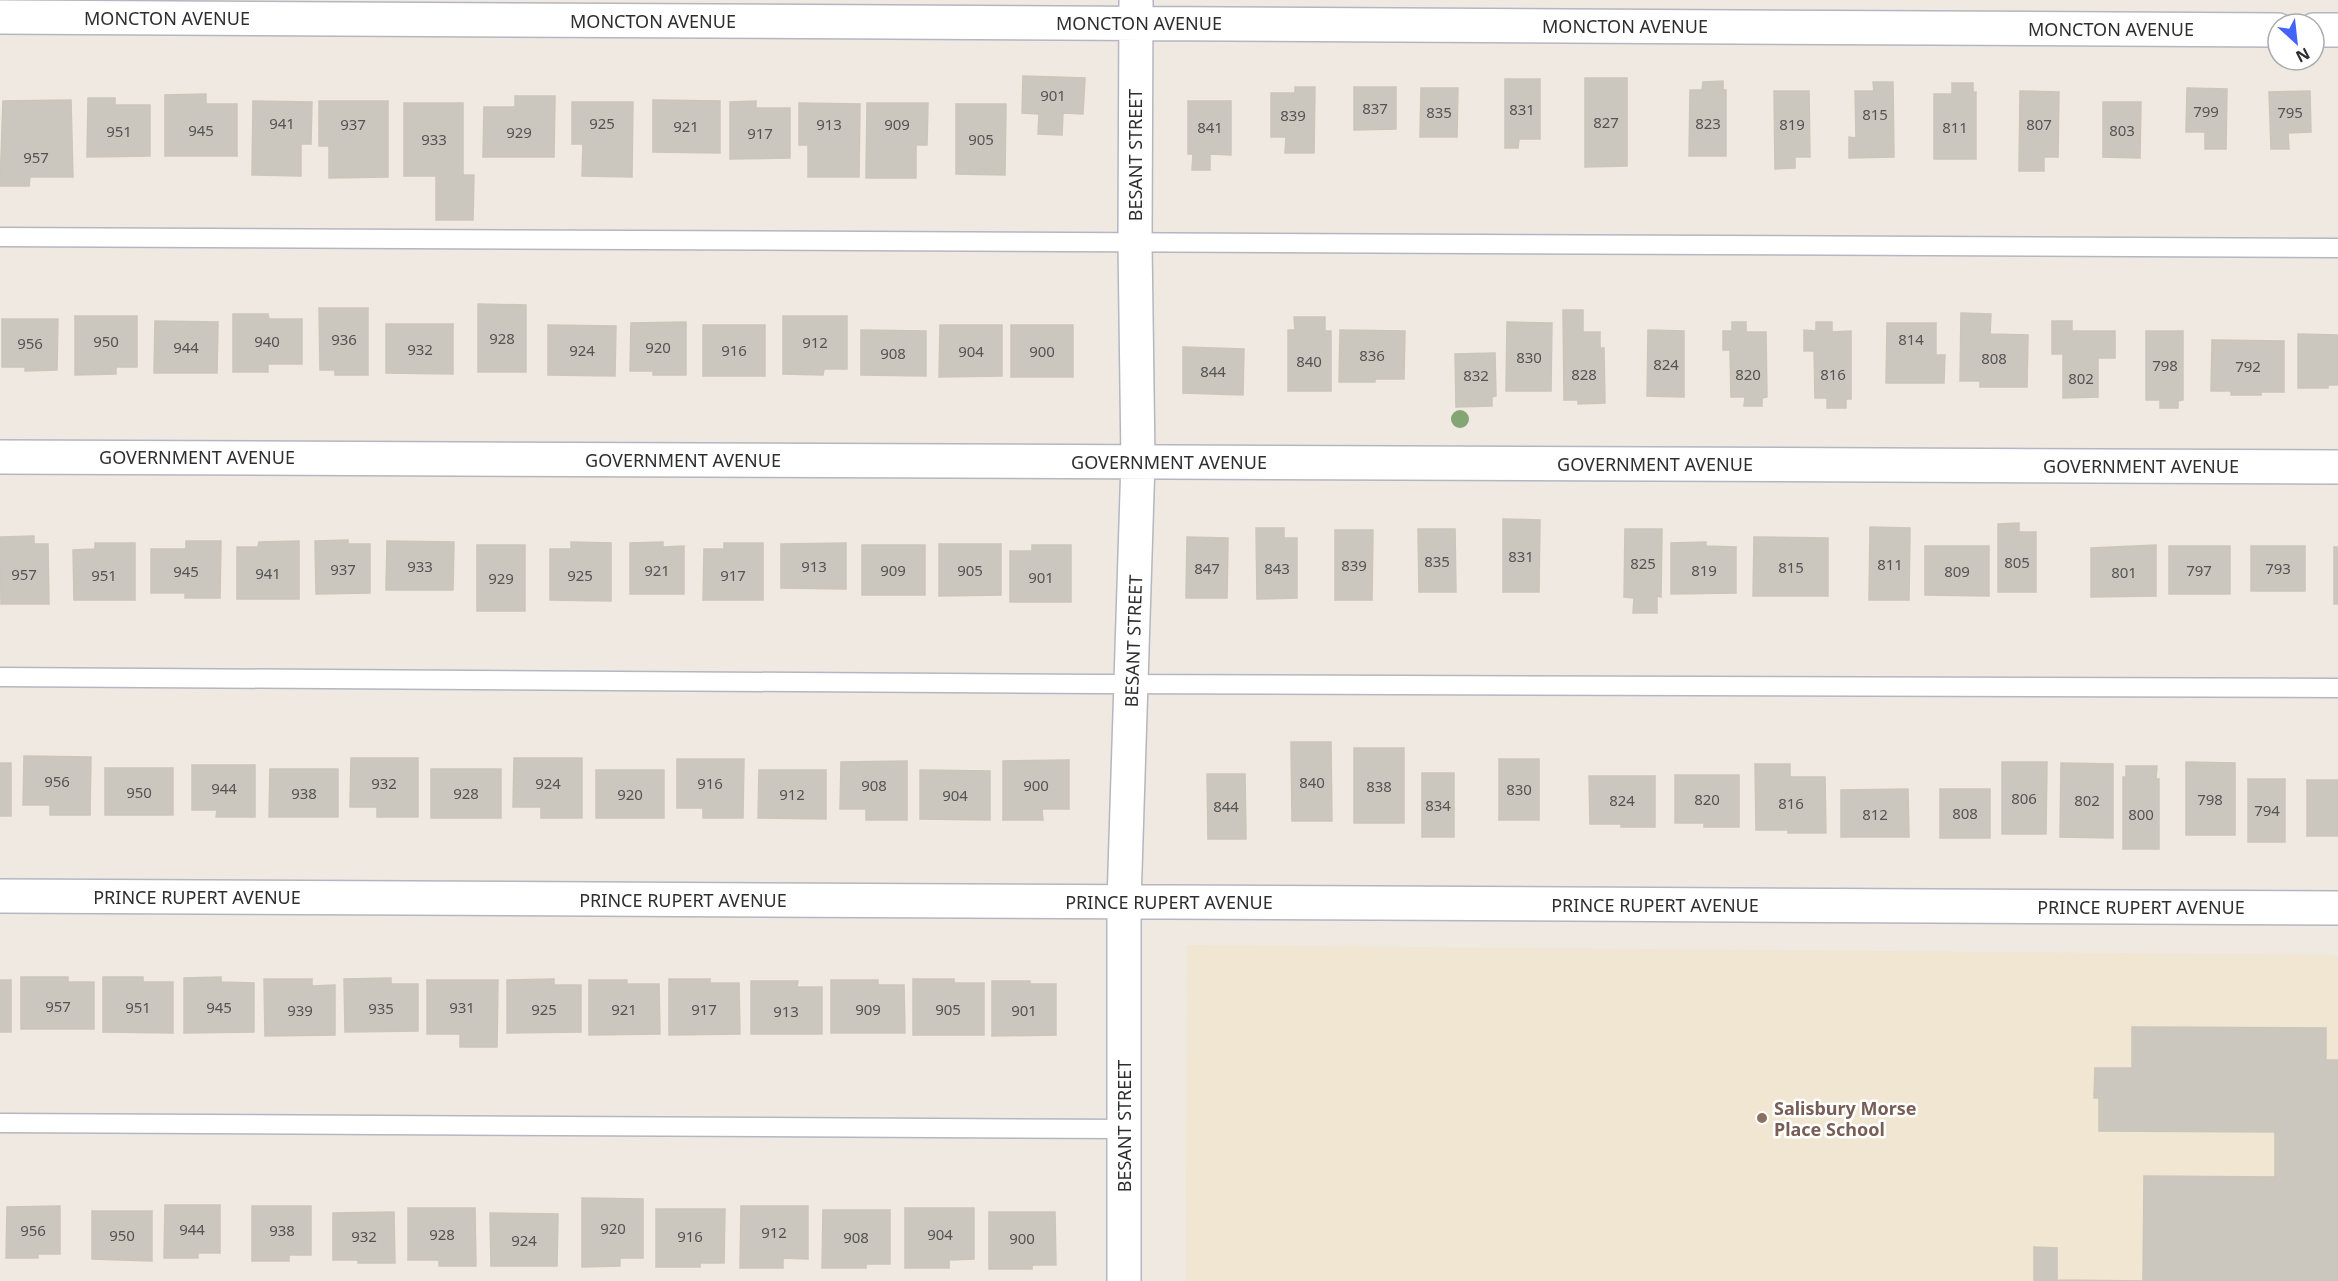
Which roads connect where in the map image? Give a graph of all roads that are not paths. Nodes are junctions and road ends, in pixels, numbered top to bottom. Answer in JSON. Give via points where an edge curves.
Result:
{"nodes":[{"id":1,"x":1136,"y":11,"type":"edge"},
{"id":2,"x":0,"y":17,"type":"edge"},
{"id":3,"x":2266,"y":30,"type":"edge"},
{"id":4,"x":0,"y":237,"type":"edge"},
{"id":5,"x":1135,"y":243,"type":"junction"},
{"id":6,"x":2338,"y":248,"type":"edge"},
{"id":7,"x":0,"y":457,"type":"edge"},
{"id":8,"x":1138,"y":461,"type":"junction"},
{"id":9,"x":2338,"y":467,"type":"edge"},
{"id":10,"x":0,"y":677,"type":"edge"},
{"id":11,"x":1132,"y":683,"type":"junction"},
{"id":12,"x":2338,"y":688,"type":"edge"},
{"id":13,"x":0,"y":896,"type":"edge"},
{"id":14,"x":1124,"y":902,"type":"junction"},
{"id":15,"x":2338,"y":908,"type":"edge"},
{"id":16,"x":0,"y":1123,"type":"edge"},
{"id":17,"x":1124,"y":1129,"type":"junction"},
{"id":18,"x":1124,"y":1281,"type":"edge"}],
"edges":[{"from":1,"to":2,"type":"street","name":"MONCTON AVENUE"},
{"from":1,"to":3,"type":"street","name":"MONCTON AVENUE"},
{"from":1,"to":5,"type":"street","name":"BESANT STREET"},
{"from":4,"to":5,"type":"lane"},
{"from":5,"to":6,"type":"lane"},
{"from":5,"to":8,"type":"street","name":"BESANT STREET"},
{"from":7,"to":8,"type":"street","name":"GOVERNMENT AVENUE"},
{"from":8,"to":9,"type":"street","name":"GOVERNMENT AVENUE"},
{"from":8,"to":11,"type":"street","name":"BESANT STREET"},
{"from":10,"to":11,"type":"lane"},
{"from":11,"to":12,"type":"lane"},
{"from":11,"to":14,"type":"street","name":"BESANT STREET"},
{"from":13,"to":14,"type":"street","name":"PRINCE RUPERT AVENUE"},
{"from":14,"to":15,"type":"street","name":"PRINCE RUPERT AVENUE"},
{"from":14,"to":17,"type":"street","name":"BESANT STREET"},
{"from":16,"to":17,"type":"lane"},
{"from":17,"to":18,"type":"street","name":"BESANT STREET"}]}
